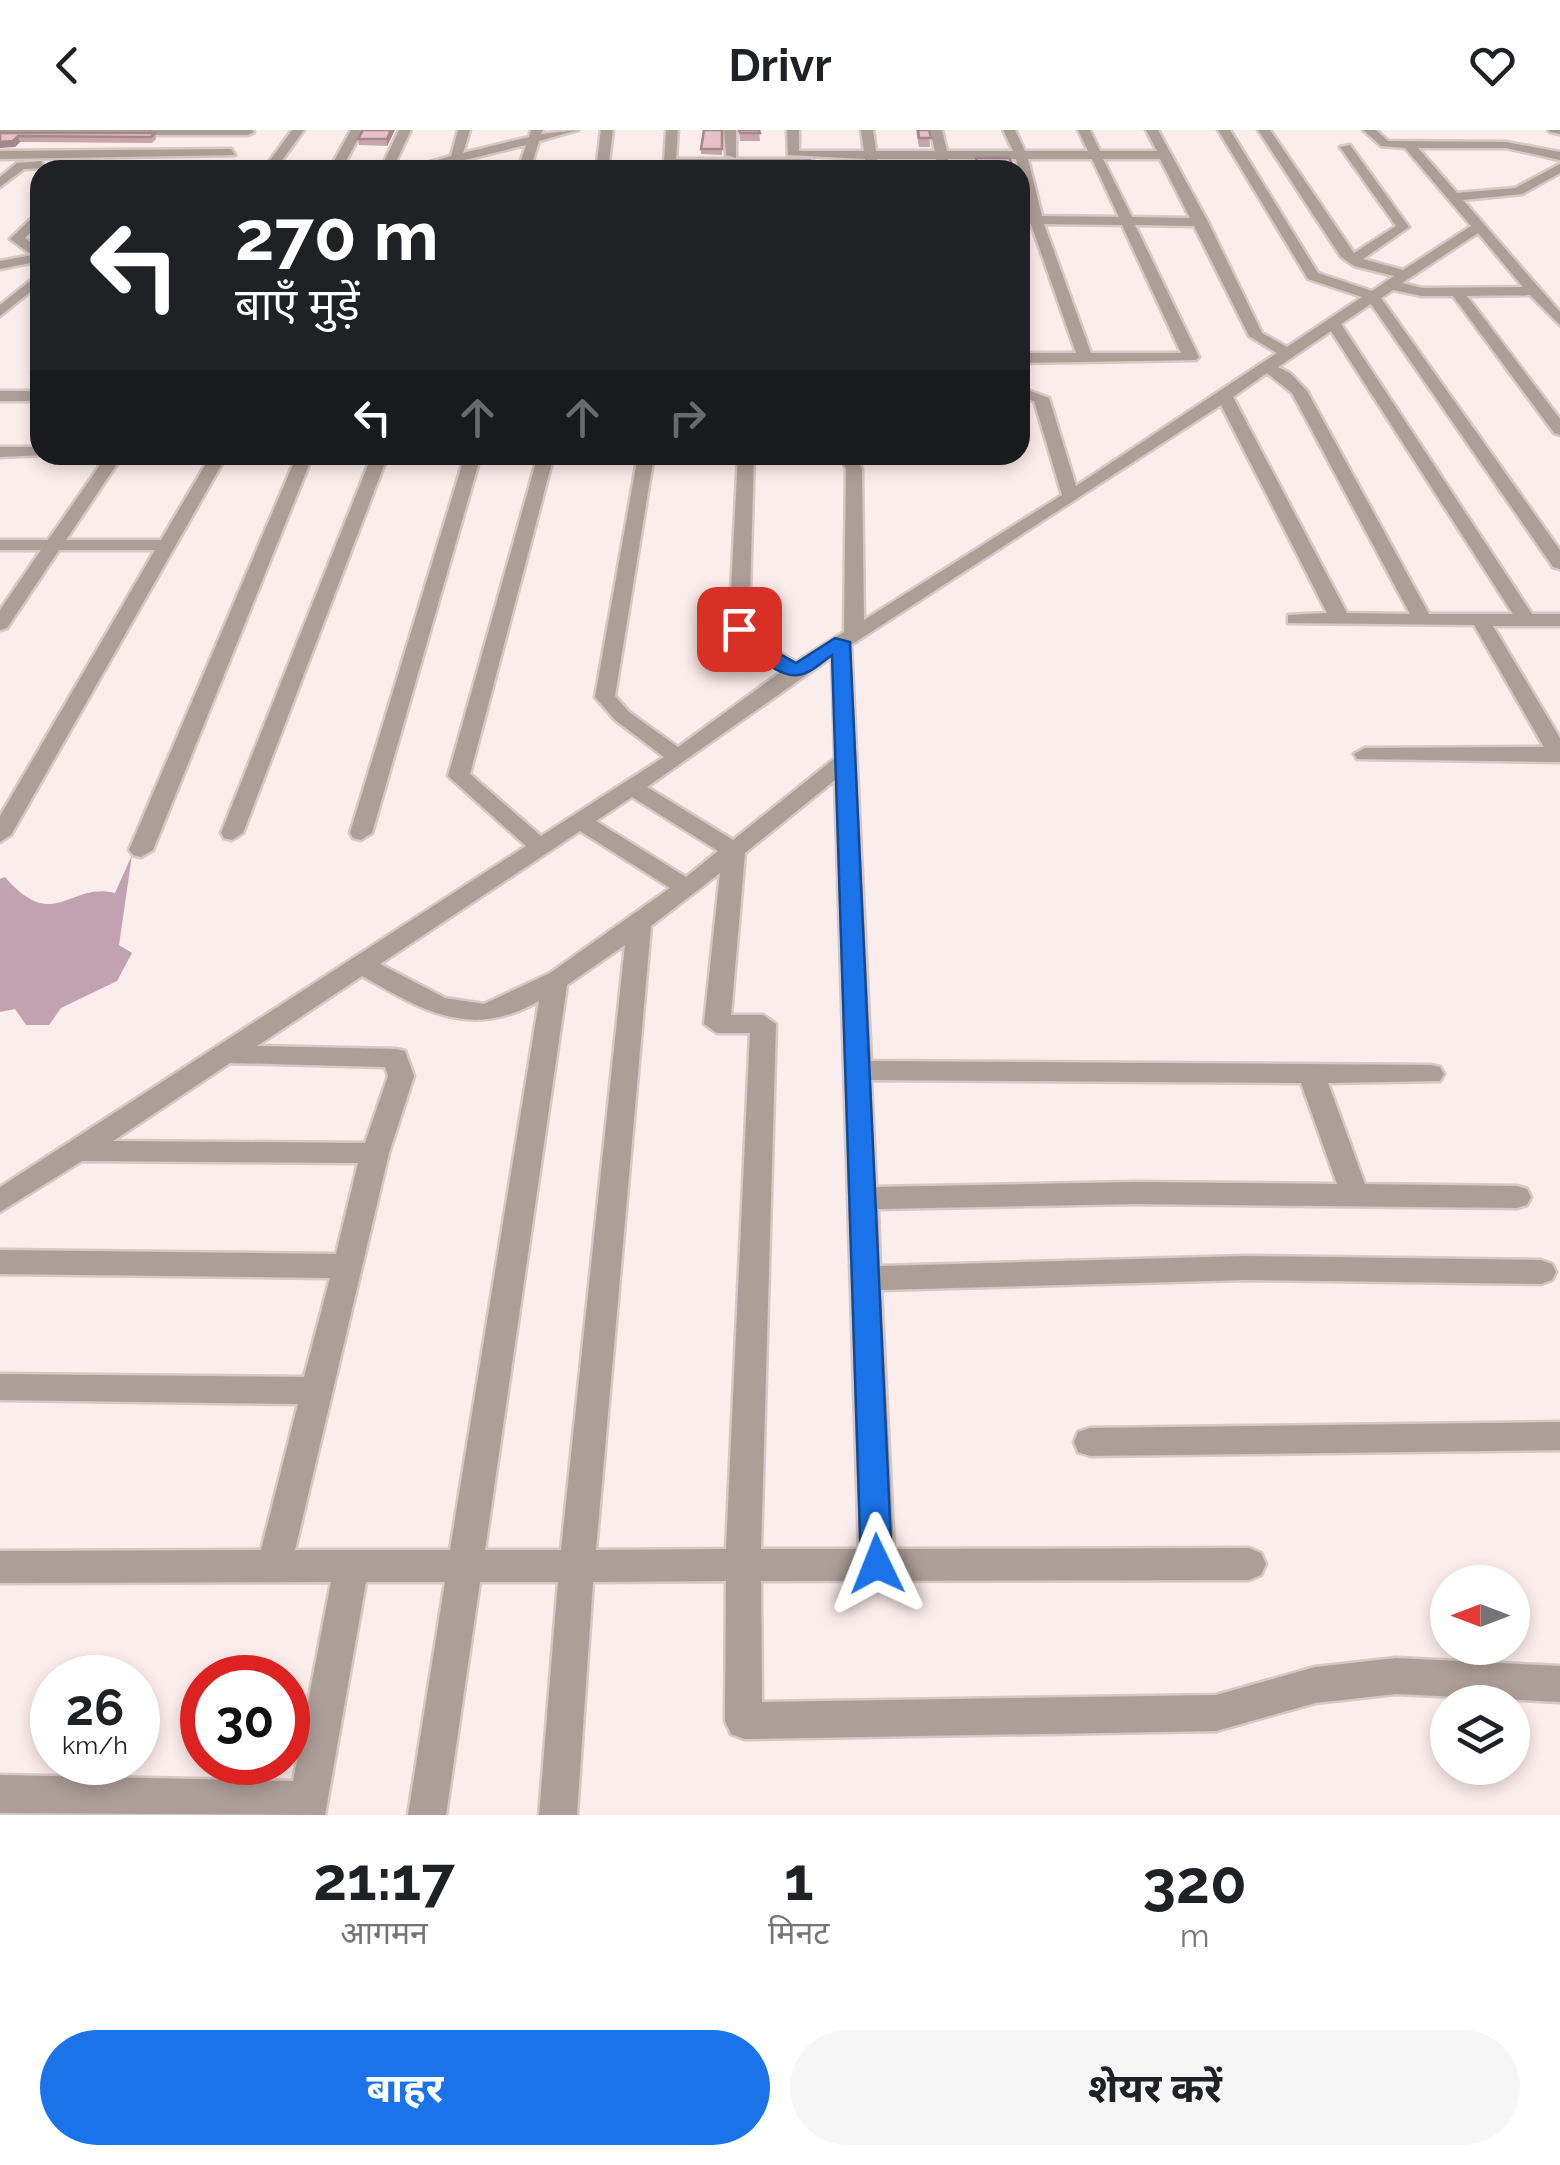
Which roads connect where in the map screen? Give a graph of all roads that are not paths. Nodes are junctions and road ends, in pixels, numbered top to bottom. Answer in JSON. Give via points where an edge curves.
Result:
{"nodes":[{"id":1,"x":298,"y":130,"type":"edge"},
{"id":2,"x":357,"y":130,"type":"edge"},
{"id":3,"x":405,"y":130,"type":"edge"},
{"id":4,"x":464,"y":130,"type":"edge"},
{"id":5,"x":572,"y":130,"type":"edge"},
{"id":6,"x":607,"y":130,"type":"edge"},
{"id":7,"x":672,"y":130,"type":"edge"},
{"id":8,"x":730,"y":130,"type":"edge"},
{"id":9,"x":792,"y":130,"type":"edge"},
{"id":10,"x":867,"y":130,"type":"edge"},
{"id":11,"x":936,"y":130,"type":"edge"},
{"id":12,"x":1010,"y":130,"type":"edge"},
{"id":13,"x":1084,"y":130,"type":"edge"},
{"id":14,"x":1152,"y":130,"type":"edge"},
{"id":15,"x":1224,"y":130,"type":"edge"},
{"id":16,"x":1264,"y":130,"type":"edge"},
{"id":17,"x":1369,"y":130,"type":"edge"},
{"id":18,"x":1436,"y":130,"type":"edge"},
{"id":19,"x":249,"y":131,"type":"edge"},
{"id":20,"x":69,"y":132,"type":"edge"},
{"id":21,"x":3,"y":133,"type":"edge"},
{"id":22,"x":536,"y":135,"type":"edge"},
{"id":23,"x":1520,"y":137,"type":"dead end"},
{"id":24,"x":1408,"y":144,"type":"junction"},
{"id":25,"x":1448,"y":144,"type":"junction"},
{"id":26,"x":1506,"y":144,"type":"junction"},
{"id":27,"x":1346,"y":147,"type":"dead end"},
{"id":28,"x":231,"y":153,"type":"junction"},
{"id":29,"x":1020,"y":154,"type":"junction"},
{"id":30,"x":1095,"y":154,"type":"junction"},
{"id":31,"x":0,"y":155,"type":"edge"},
{"id":32,"x":45,"y":155,"type":"junction"},
{"id":33,"x":732,"y":155,"type":"dead end"},
{"id":34,"x":942,"y":155,"type":"junction"},
{"id":35,"x":1164,"y":155,"type":"junction"},
{"id":36,"x":1560,"y":156,"type":"edge"},
{"id":37,"x":226,"y":160,"type":"edge"},
{"id":38,"x":276,"y":160,"type":"edge"},
{"id":39,"x":340,"y":160,"type":"edge"},
{"id":40,"x":391,"y":160,"type":"edge"},
{"id":41,"x":458,"y":160,"type":"edge"},
{"id":42,"x":468,"y":160,"type":"edge"},
{"id":43,"x":527,"y":160,"type":"edge"},
{"id":44,"x":603,"y":160,"type":"edge"},
{"id":45,"x":670,"y":160,"type":"edge"},
{"id":46,"x":846,"y":160,"type":"edge"},
{"id":47,"x":872,"y":160,"type":"edge"},
{"id":48,"x":898,"y":160,"type":"edge"},
{"id":49,"x":943,"y":160,"type":"edge"},
{"id":50,"x":1021,"y":160,"type":"edge"},
{"id":51,"x":30,"y":166,"type":"edge"},
{"id":52,"x":1556,"y":174,"type":"edge"},
{"id":53,"x":0,"y":183,"type":"edge"},
{"id":54,"x":1030,"y":195,"type":"edge"},
{"id":55,"x":1452,"y":198,"type":"junction"},
{"id":56,"x":1030,"y":220,"type":"edge"},
{"id":57,"x":1036,"y":220,"type":"junction"},
{"id":58,"x":1124,"y":221,"type":"junction"},
{"id":59,"x":1202,"y":222,"type":"junction"},
{"id":60,"x":30,"y":225,"type":"edge"},
{"id":61,"x":1478,"y":227,"type":"junction"},
{"id":62,"x":30,"y":236,"type":"edge"},
{"id":63,"x":18,"y":239,"type":"junction"},
{"id":64,"x":0,"y":242,"type":"edge"},
{"id":65,"x":30,"y":248,"type":"edge"},
{"id":66,"x":30,"y":257,"type":"edge"},
{"id":67,"x":1353,"y":260,"type":"junction"},
{"id":68,"x":0,"y":264,"type":"edge"},
{"id":69,"x":1389,"y":285,"type":"junction"},
{"id":70,"x":30,"y":286,"type":"edge"},
{"id":71,"x":1534,"y":290,"type":"junction"},
{"id":72,"x":1457,"y":292,"type":"junction"},
{"id":73,"x":0,"y":312,"type":"edge"},
{"id":74,"x":1332,"y":322,"type":"junction"},
{"id":75,"x":1560,"y":322,"type":"edge"},
{"id":76,"x":1286,"y":352,"type":"junction"},
{"id":77,"x":1030,"y":358,"type":"edge"},
{"id":78,"x":1086,"y":358,"type":"junction"},
{"id":79,"x":1264,"y":366,"type":"junction"},
{"id":80,"x":1224,"y":392,"type":"junction"},
{"id":81,"x":1030,"y":395,"type":"edge"},
{"id":82,"x":0,"y":396,"type":"edge"},
{"id":83,"x":30,"y":396,"type":"edge"},
{"id":84,"x":1560,"y":430,"type":"edge"},
{"id":85,"x":30,"y":453,"type":"edge"},
{"id":86,"x":3,"y":457,"type":"edge"},
{"id":87,"x":108,"y":465,"type":"edge"},
{"id":88,"x":214,"y":465,"type":"edge"},
{"id":89,"x":301,"y":465,"type":"edge"},
{"id":90,"x":376,"y":465,"type":"edge"},
{"id":91,"x":471,"y":465,"type":"edge"},
{"id":92,"x":543,"y":465,"type":"edge"},
{"id":93,"x":644,"y":465,"type":"edge"},
{"id":94,"x":746,"y":465,"type":"edge"},
{"id":95,"x":852,"y":465,"type":"edge"},
{"id":96,"x":1070,"y":497,"type":"junction"},
{"id":97,"x":0,"y":545,"type":"edge"},
{"id":98,"x":54,"y":545,"type":"junction"},
{"id":99,"x":170,"y":545,"type":"junction"},
{"id":100,"x":1560,"y":564,"type":"edge"},
{"id":101,"x":1295,"y":619,"type":"dead end"},
{"id":102,"x":1340,"y":619,"type":"junction"},
{"id":103,"x":1423,"y":620,"type":"junction"},
{"id":104,"x":1480,"y":620,"type":"junction"},
{"id":105,"x":1526,"y":620,"type":"junction"},
{"id":106,"x":1560,"y":620,"type":"edge"},
{"id":107,"x":0,"y":624,"type":"edge"},
{"id":108,"x":847,"y":637,"type":"junction"},
{"id":109,"x":796,"y":670,"type":"junction"},
{"id":110,"x":1365,"y":754,"type":"dead end"},
{"id":111,"x":1559,"y":754,"type":"edge"},
{"id":112,"x":678,"y":757,"type":"junction"},
{"id":113,"x":846,"y":760,"type":"junction"},
{"id":114,"x":632,"y":787,"type":"junction"},
{"id":115,"x":581,"y":822,"type":"junction"},
{"id":116,"x":232,"y":833,"type":"dead end"},
{"id":117,"x":361,"y":833,"type":"dead end"},
{"id":118,"x":0,"y":835,"type":"edge"},
{"id":119,"x":539,"y":846,"type":"junction"},
{"id":120,"x":141,"y":850,"type":"dead end"},
{"id":121,"x":734,"y":851,"type":"junction"},
{"id":122,"x":684,"y":886,"type":"junction"},
{"id":123,"x":640,"y":919,"type":"junction"},
{"id":124,"x":358,"y":963,"type":"junction"},
{"id":125,"x":555,"y":980,"type":"junction"},
{"id":126,"x":222,"y":1054,"type":"junction"},
{"id":127,"x":858,"y":1070,"type":"junction"},
{"id":128,"x":1311,"y":1074,"type":"junction"},
{"id":129,"x":1431,"y":1074,"type":"dead end"},
{"id":130,"x":76,"y":1151,"type":"junction"},
{"id":131,"x":375,"y":1153,"type":"junction"},
{"id":132,"x":1355,"y":1196,"type":"junction"},
{"id":133,"x":1518,"y":1197,"type":"dead end"},
{"id":134,"x":862,"y":1198,"type":"junction"},
{"id":135,"x":0,"y":1201,"type":"edge"},
{"id":136,"x":0,"y":1262,"type":"edge"},
{"id":137,"x":348,"y":1266,"type":"junction"},
{"id":138,"x":1541,"y":1272,"type":"dead end"},
{"id":139,"x":866,"y":1278,"type":"junction"},
{"id":140,"x":0,"y":1387,"type":"edge"},
{"id":141,"x":316,"y":1391,"type":"junction"},
{"id":142,"x":1560,"y":1436,"type":"edge"},
{"id":143,"x":1090,"y":1442,"type":"dead end"},
{"id":144,"x":877,"y":1564,"type":"junction"},
{"id":145,"x":1249,"y":1564,"type":"dead end"},
{"id":146,"x":743,"y":1565,"type":"junction"},
{"id":147,"x":274,"y":1566,"type":"junction"},
{"id":148,"x":351,"y":1566,"type":"junction"},
{"id":149,"x":465,"y":1566,"type":"junction"},
{"id":150,"x":577,"y":1566,"type":"junction"},
{"id":151,"x":0,"y":1567,"type":"edge"},
{"id":152,"x":1560,"y":1684,"type":"edge"},
{"id":153,"x":0,"y":1794,"type":"edge"},
{"id":154,"x":64,"y":1805,"type":"edge"},
{"id":155,"x":308,"y":1807,"type":"edge"},
{"id":156,"x":427,"y":1815,"type":"edge"},
{"id":157,"x":558,"y":1815,"type":"edge"}],
"edges":[{"from":1,"to":38,"type":"street"},
{"from":2,"to":39,"type":"street"},
{"from":3,"to":40,"type":"street"},
{"from":4,"to":41,"type":"street"},
{"from":5,"to":22,"type":"street"},
{"from":6,"to":44,"type":"street"},
{"from":7,"to":45,"type":"street"},
{"from":8,"to":33,"type":"street"},
{"from":9,"to":46,"type":"street","via":[[794,154]]},
{"from":10,"to":47,"type":"street"},
{"from":11,"to":34,"type":"street"},
{"from":12,"to":29,"type":"street"},
{"from":13,"to":30,"type":"street"},
{"from":14,"to":35,"type":"street"},
{"from":15,"to":69,"type":"street","via":[[1312,276]]},
{"from":16,"to":67,"type":"street"},
{"from":17,"to":24,"type":"street","via":[[1381,143]]},
{"from":18,"to":25,"type":"street"},
{"from":19,"to":20,"type":"street"},
{"from":19,"to":28,"type":"street"},
{"from":20,"to":21,"type":"street"},
{"from":20,"to":32,"type":"street"},
{"from":22,"to":42,"type":"street"},
{"from":22,"to":43,"type":"street"},
{"from":23,"to":26,"type":"street"},
{"from":24,"to":25,"type":"street"},
{"from":24,"to":55,"type":"street"},
{"from":25,"to":26,"type":"street"},
{"from":26,"to":36,"type":"street"},
{"from":27,"to":67,"type":"street","via":[[1403,227]]},
{"from":28,"to":32,"type":"street"},
{"from":28,"to":37,"type":"street"},
{"from":29,"to":30,"type":"street"},
{"from":29,"to":34,"type":"street"},
{"from":29,"to":50,"type":"street"},
{"from":30,"to":35,"type":"street"},
{"from":30,"to":58,"type":"street"},
{"from":31,"to":32,"type":"street"},
{"from":34,"to":48,"type":"street"},
{"from":34,"to":49,"type":"street"},
{"from":35,"to":59,"type":"street"},
{"from":51,"to":53,"type":"street"},
{"from":52,"to":55,"type":"street","via":[[1510,193]]},
{"from":54,"to":57,"type":"street"},
{"from":55,"to":61,"type":"street"},
{"from":56,"to":57,"type":"street"},
{"from":57,"to":58,"type":"street"},
{"from":57,"to":78,"type":"street"},
{"from":58,"to":59,"type":"street"},
{"from":58,"to":78,"type":"street","via":[[1191,357]]},
{"from":59,"to":76,"type":"street","via":[[1256,336]]},
{"from":60,"to":63,"type":"street"},
{"from":61,"to":69,"type":"street"},
{"from":61,"to":71,"type":"street"},
{"from":62,"to":63,"type":"street"},
{"from":63,"to":64,"type":"street"},
{"from":63,"to":65,"type":"street"},
{"from":66,"to":68,"type":"street"},
{"from":67,"to":69,"type":"street"},
{"from":69,"to":72,"type":"street"},
{"from":69,"to":74,"type":"street"},
{"from":69,"to":100,"type":"street"},
{"from":70,"to":73,"type":"street"},
{"from":71,"to":72,"type":"street"},
{"from":71,"to":75,"type":"street"},
{"from":72,"to":84,"type":"street"},
{"from":74,"to":76,"type":"street"},
{"from":74,"to":105,"type":"street"},
{"from":76,"to":79,"type":"street"},
{"from":77,"to":78,"type":"street"},
{"from":79,"to":80,"type":"street"},
{"from":79,"to":103,"type":"street","via":[[1299,391]]},
{"from":80,"to":96,"type":"street"},
{"from":80,"to":102,"type":"street"},
{"from":81,"to":96,"type":"street","via":[[1041,398]]},
{"from":82,"to":83,"type":"street"},
{"from":85,"to":86,"type":"street"},
{"from":87,"to":98,"type":"street"},
{"from":88,"to":99,"type":"street"},
{"from":89,"to":120,"type":"street"},
{"from":90,"to":116,"type":"street"},
{"from":91,"to":117,"type":"street"},
{"from":92,"to":119,"type":"street","via":[[458,776]]},
{"from":93,"to":112,"type":"street","via":[[605,697]]},
{"from":94,"to":109,"type":"street","via":[[739,629],[758,649]]},
{"from":95,"to":108,"type":"street"},
{"from":96,"to":108,"type":"street"},
{"from":97,"to":98,"type":"street"},
{"from":98,"to":99,"type":"street"},
{"from":98,"to":107,"type":"street"},
{"from":99,"to":118,"type":"street"},
{"from":101,"to":102,"type":"street"},
{"from":102,"to":103,"type":"street"},
{"from":103,"to":104,"type":"street"},
{"from":104,"to":105,"type":"street"},
{"from":104,"to":111,"type":"street"},
{"from":105,"to":106,"type":"street"},
{"from":108,"to":109,"type":"street"},
{"from":108,"to":113,"type":"street"},
{"from":109,"to":112,"type":"street"},
{"from":110,"to":111,"type":"street"},
{"from":112,"to":114,"type":"street"},
{"from":113,"to":121,"type":"street"},
{"from":113,"to":127,"type":"street"},
{"from":114,"to":115,"type":"street"},
{"from":114,"to":121,"type":"street"},
{"from":115,"to":119,"type":"street"},
{"from":115,"to":122,"type":"street"},
{"from":119,"to":124,"type":"street"},
{"from":121,"to":122,"type":"street"},
{"from":121,"to":146,"type":"street","via":[[716,1024],[763,1024]]},
{"from":122,"to":123,"type":"street"},
{"from":123,"to":125,"type":"street"},
{"from":123,"to":150,"type":"street"},
{"from":124,"to":125,"type":"street","via":[[452,1009],[480,1014],[506,1010]]},
{"from":124,"to":126,"type":"street"},
{"from":125,"to":149,"type":"street"},
{"from":126,"to":130,"type":"street"},
{"from":126,"to":131,"type":"street","via":[[396,1058],[401,1076]]},
{"from":127,"to":128,"type":"street"},
{"from":127,"to":134,"type":"street"},
{"from":128,"to":129,"type":"street"},
{"from":128,"to":132,"type":"street"},
{"from":130,"to":131,"type":"street"},
{"from":130,"to":135,"type":"street"},
{"from":131,"to":137,"type":"street"},
{"from":132,"to":133,"type":"street"},
{"from":132,"to":134,"type":"street"},
{"from":134,"to":139,"type":"street"},
{"from":136,"to":137,"type":"street"},
{"from":137,"to":141,"type":"street"},
{"from":138,"to":139,"type":"street","via":[[1244,1268]]},
{"from":139,"to":144,"type":"street"},
{"from":140,"to":141,"type":"street"},
{"from":141,"to":147,"type":"street"},
{"from":142,"to":143,"type":"street"},
{"from":144,"to":145,"type":"street"},
{"from":144,"to":146,"type":"street"},
{"from":146,"to":150,"type":"street"},
{"from":146,"to":152,"type":"street","via":[[744,1721],[1216,1713],[1316,1685],[1396,1676]]},
{"from":147,"to":148,"type":"street"},
{"from":147,"to":151,"type":"street"},
{"from":148,"to":149,"type":"street"},
{"from":148,"to":155,"type":"street"},
{"from":149,"to":150,"type":"street"},
{"from":149,"to":156,"type":"street"},
{"from":150,"to":157,"type":"street"},
{"from":153,"to":154,"type":"street"},
{"from":154,"to":155,"type":"street"}]}
